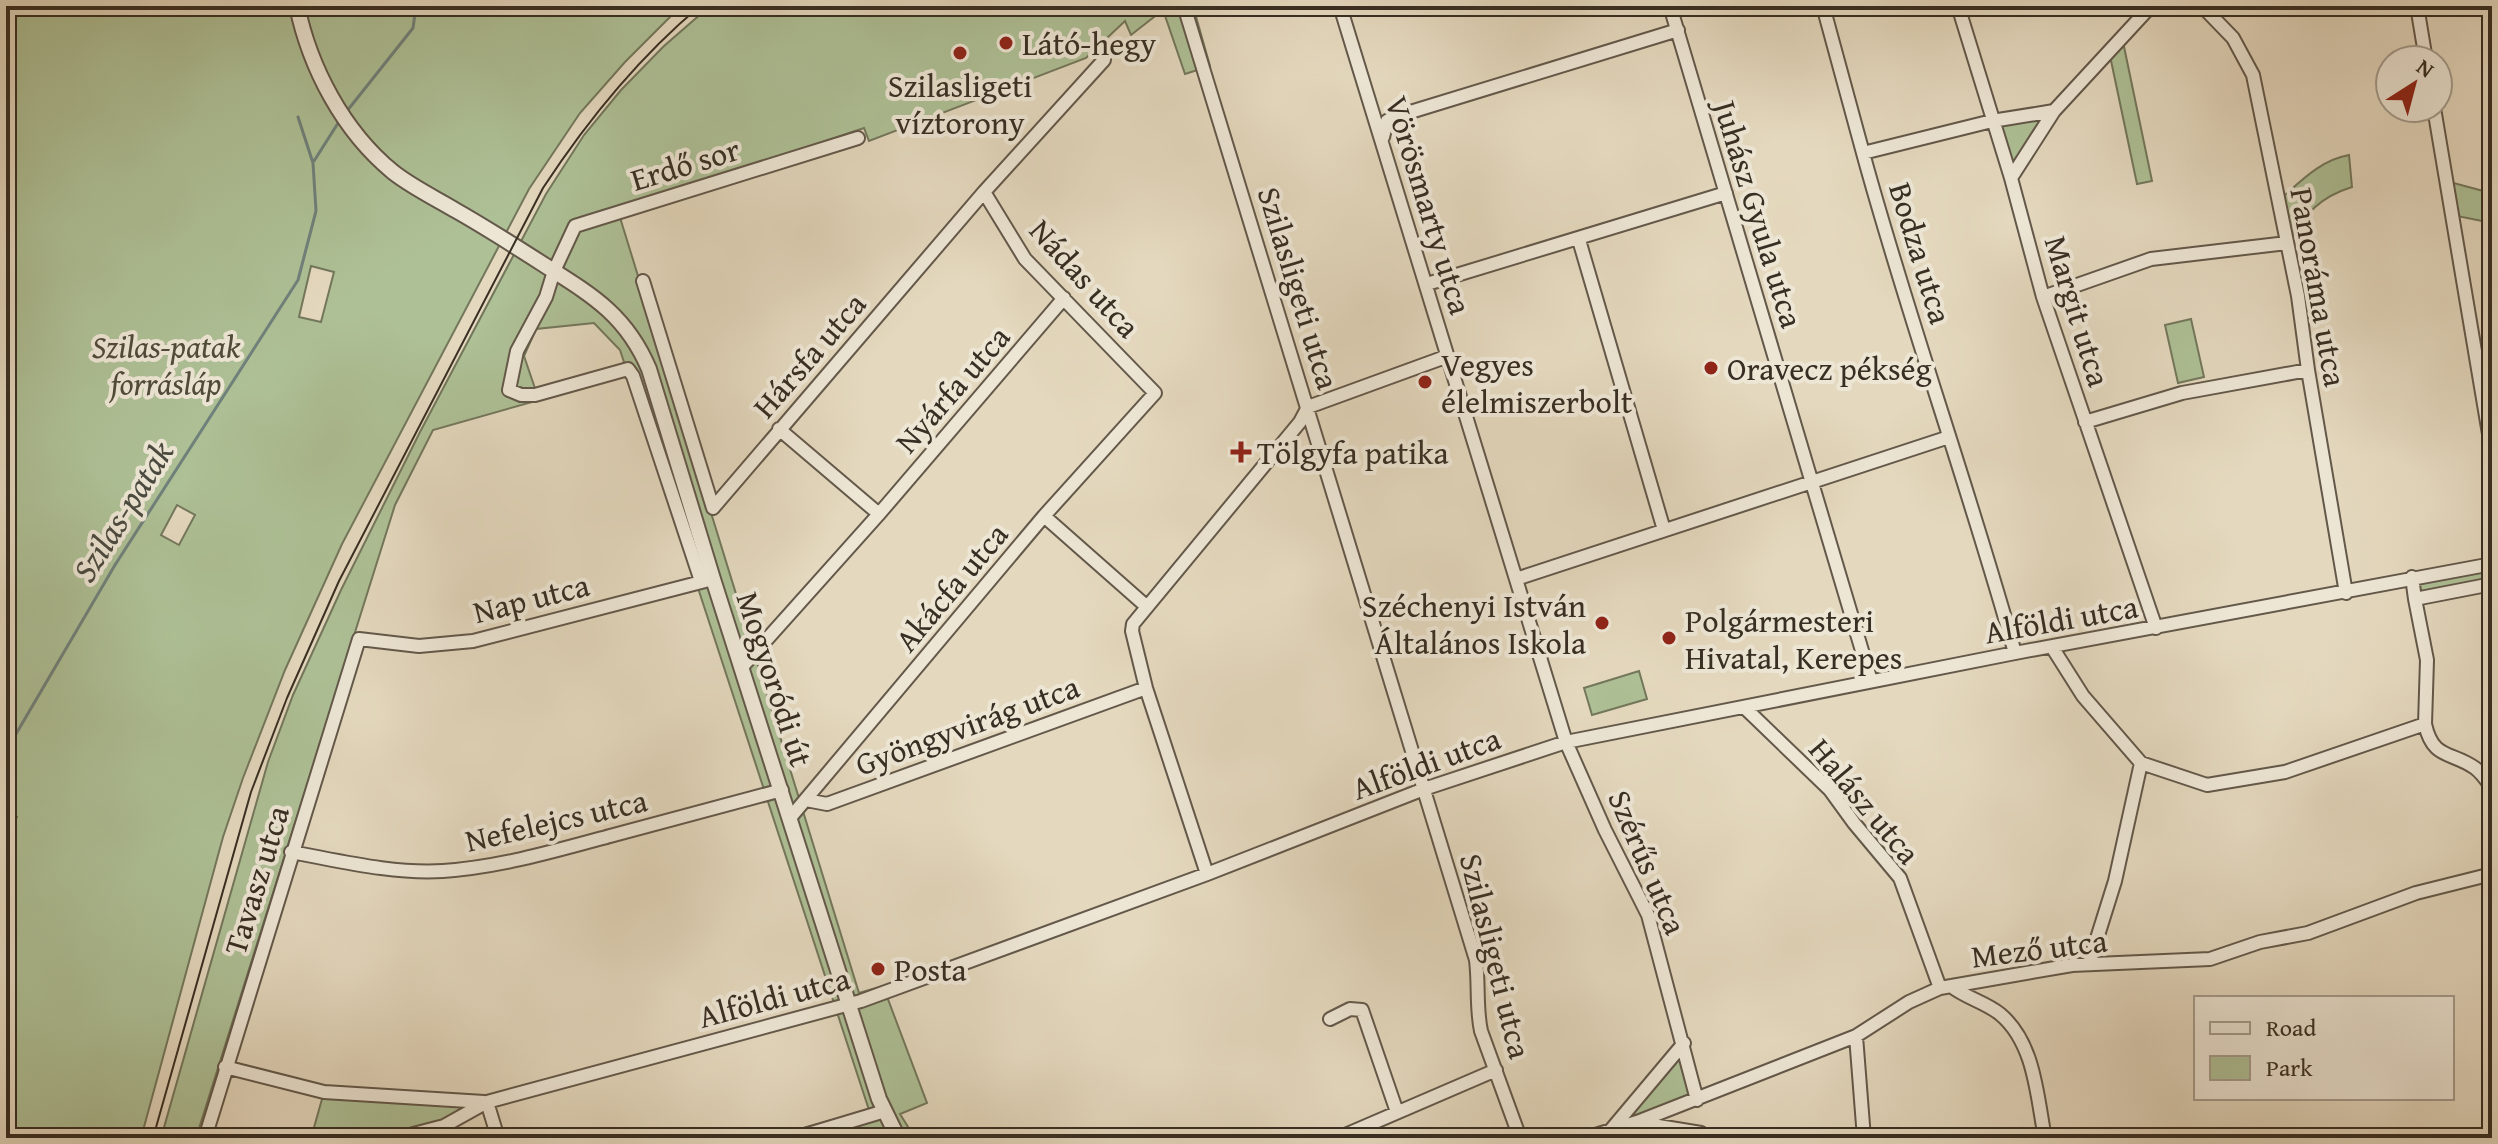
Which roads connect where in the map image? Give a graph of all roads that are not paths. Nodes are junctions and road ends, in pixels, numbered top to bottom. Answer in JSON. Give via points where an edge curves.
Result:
{"nodes":[{"id":1,"x":297,"y":6,"type":"edge"},
{"id":2,"x":1184,"y":6,"type":"edge"},
{"id":3,"x":1340,"y":6,"type":"edge"},
{"id":4,"x":1670,"y":6,"type":"edge"},
{"id":5,"x":1823,"y":6,"type":"edge"},
{"id":6,"x":1958,"y":6,"type":"edge"},
{"id":7,"x":2151,"y":6,"type":"edge"},
{"id":8,"x":2202,"y":6,"type":"edge"},
{"id":9,"x":2417,"y":6,"type":"edge"},
{"id":10,"x":1678,"y":30,"type":"junction"},
{"id":11,"x":2423,"y":44,"type":"edge"},
{"id":12,"x":1104,"y":60,"type":"dead end"},
{"id":13,"x":2054,"y":111,"type":"junction"},
{"id":14,"x":1992,"y":121,"type":"junction"},
{"id":15,"x":2437,"y":124,"type":"edge"},
{"id":16,"x":858,"y":138,"type":"dead end"},
{"id":17,"x":1383,"y":140,"type":"junction"},
{"id":18,"x":1863,"y":153,"type":"junction"},
{"id":19,"x":2011,"y":178,"type":"junction"},
{"id":20,"x":984,"y":192,"type":"junction"},
{"id":21,"x":1726,"y":193,"type":"junction"},
{"id":22,"x":1579,"y":240,"type":"junction"},
{"id":23,"x":2287,"y":243,"type":"junction"},
{"id":24,"x":554,"y":271,"type":"junction"},
{"id":25,"x":643,"y":281,"type":"dead end"},
{"id":26,"x":1427,"y":284,"type":"junction"},
{"id":27,"x":2043,"y":297,"type":"junction"},
{"id":28,"x":1064,"y":298,"type":"junction"},
{"id":29,"x":1448,"y":356,"type":"junction"},
{"id":30,"x":2308,"y":370,"type":"junction"},
{"id":31,"x":1155,"y":393,"type":"joint"},
{"id":32,"x":1308,"y":407,"type":"junction"},
{"id":33,"x":2085,"y":422,"type":"junction"},
{"id":34,"x":779,"y":429,"type":"junction"},
{"id":35,"x":1949,"y":437,"type":"junction"},
{"id":36,"x":2492,"y":452,"type":"edge"},
{"id":37,"x":1812,"y":483,"type":"junction"},
{"id":38,"x":879,"y":514,"type":"junction"},
{"id":39,"x":1044,"y":516,"type":"junction"},
{"id":40,"x":1664,"y":530,"type":"junction"},
{"id":41,"x":2492,"y":564,"type":"edge"},
{"id":42,"x":2412,"y":577,"type":"junction"},
{"id":43,"x":1516,"y":579,"type":"junction"},
{"id":44,"x":707,"y":580,"type":"junction"},
{"id":45,"x":2492,"y":584,"type":"edge"},
{"id":46,"x":2346,"y":593,"type":"junction"},
{"id":47,"x":2415,"y":599,"type":"junction"},
{"id":48,"x":1146,"y":606,"type":"junction"},
{"id":49,"x":2156,"y":628,"type":"junction"},
{"id":50,"x":359,"y":639,"type":"joint"},
{"id":51,"x":2052,"y":647,"type":"junction"},
{"id":52,"x":2015,"y":653,"type":"junction"},
{"id":53,"x":742,"y":667,"type":"junction"},
{"id":54,"x":1871,"y":681,"type":"junction"},
{"id":55,"x":1146,"y":688,"type":"junction"},
{"id":56,"x":1744,"y":707,"type":"junction"},
{"id":57,"x":2425,"y":724,"type":"junction"},
{"id":58,"x":1566,"y":742,"type":"junction"},
{"id":59,"x":2141,"y":763,"type":"junction"},
{"id":60,"x":2492,"y":788,"type":"edge"},
{"id":61,"x":1424,"y":789,"type":"junction"},
{"id":62,"x":782,"y":790,"type":"junction"},
{"id":63,"x":806,"y":800,"type":"junction"},
{"id":64,"x":790,"y":818,"type":"junction"},
{"id":65,"x":291,"y":852,"type":"junction"},
{"id":66,"x":1207,"y":874,"type":"junction"},
{"id":67,"x":2492,"y":874,"type":"edge"},
{"id":68,"x":2089,"y":964,"type":"junction"},
{"id":69,"x":1946,"y":987,"type":"junction"},
{"id":70,"x":849,"y":1005,"type":"junction"},
{"id":71,"x":1330,"y":1019,"type":"dead end"},
{"id":72,"x":1856,"y":1036,"type":"junction"},
{"id":73,"x":1684,"y":1043,"type":"junction"},
{"id":74,"x":225,"y":1067,"type":"junction"},
{"id":75,"x":1496,"y":1070,"type":"junction"},
{"id":76,"x":1697,"y":1100,"type":"junction"},
{"id":77,"x":487,"y":1102,"type":"junction"},
{"id":78,"x":885,"y":1111,"type":"junction"},
{"id":79,"x":1397,"y":1112,"type":"junction"},
{"id":80,"x":1637,"y":1122,"type":"junction"},
{"id":81,"x":1610,"y":1131,"type":"junction"},
{"id":82,"x":205,"y":1138,"type":"edge"},
{"id":83,"x":398,"y":1138,"type":"edge"},
{"id":84,"x":498,"y":1138,"type":"edge"},
{"id":85,"x":795,"y":1138,"type":"edge"},
{"id":86,"x":898,"y":1138,"type":"edge"},
{"id":87,"x":1338,"y":1138,"type":"edge"},
{"id":88,"x":1520,"y":1138,"type":"edge"},
{"id":89,"x":1586,"y":1138,"type":"edge"},
{"id":90,"x":1709,"y":1138,"type":"edge"},
{"id":91,"x":1864,"y":1138,"type":"edge"},
{"id":92,"x":2045,"y":1138,"type":"edge"}],
"edges":[{"from":1,"to":24,"type":"street","name":"Mogyoródi út","via":[[315,66],[374,153],[393,171]]},
{"from":2,"to":32,"type":"street","name":"Szilasligeti utca"},
{"from":3,"to":17,"type":"street","name":"Vörösmarty utca"},
{"from":4,"to":10,"type":"street","name":"Juhász Gyula utca"},
{"from":5,"to":18,"type":"street","name":"Bodza utca"},
{"from":6,"to":14,"type":"street","name":"Margit utca"},
{"from":7,"to":13,"type":"street"},
{"from":8,"to":23,"type":"street","name":"Panoráma utca","via":[[2233,38],[2253,75]]},
{"from":9,"to":11,"type":"street"},
{"from":10,"to":17,"type":"street","via":[[1394,117],[1387,121]]},
{"from":10,"to":21,"type":"street","name":"Juhász Gyula utca"},
{"from":12,"to":20,"type":"street","name":"Hársfa utca"},
{"from":13,"to":14,"type":"street"},
{"from":13,"to":19,"type":"street"},
{"from":14,"to":18,"type":"street"},
{"from":14,"to":19,"type":"street","name":"Margit utca"},
{"from":15,"to":36,"type":"street"},
{"from":16,"to":24,"type":"street","name":"Erdő sor","via":[[575,226]]},
{"from":17,"to":26,"type":"street","name":"Vörösmarty utca"},
{"from":18,"to":35,"type":"street","name":"Bodza utca"},
{"from":19,"to":27,"type":"street","name":"Margit utca"},
{"from":20,"to":28,"type":"street","name":"Nádas utca","via":[[1025,259]]},
{"from":20,"to":34,"type":"street","name":"Hársfa utca"},
{"from":21,"to":22,"type":"street"},
{"from":21,"to":37,"type":"street","name":"Juhász Gyula utca"},
{"from":22,"to":26,"type":"street"},
{"from":22,"to":40,"type":"street"},
{"from":23,"to":27,"type":"street","via":[[2151,259]]},
{"from":23,"to":30,"type":"street","name":"Panoráma utca"},
{"from":24,"to":44,"type":"street","name":"Mogyoródi út","via":[[619,318],[642,352]]},
{"from":24,"to":44,"type":"street","name":"Mogyoródi út","via":[[517,351],[509,390],[535,395],[628,369]]},
{"from":25,"to":34,"type":"street","name":"Hársfa utca","via":[[713,508]]},
{"from":26,"to":29,"type":"street","name":"Vörösmarty utca"},
{"from":27,"to":33,"type":"street","name":"Margit utca"},
{"from":28,"to":31,"type":"street","name":"Nádas utca"},
{"from":28,"to":38,"type":"street","name":"Nyárfa utca"},
{"from":29,"to":32,"type":"street"},
{"from":29,"to":43,"type":"street","name":"Vörösmarty utca"},
{"from":30,"to":33,"type":"street","via":[[2182,393]]},
{"from":30,"to":46,"type":"street","name":"Panoráma utca"},
{"from":31,"to":39,"type":"street","name":"Akácfa utca"},
{"from":32,"to":48,"type":"street"},
{"from":32,"to":61,"type":"street","name":"Szilasligeti utca"},
{"from":33,"to":49,"type":"street","name":"Margit utca"},
{"from":34,"to":38,"type":"street"},
{"from":35,"to":37,"type":"street"},
{"from":35,"to":52,"type":"street","name":"Bodza utca"},
{"from":37,"to":40,"type":"street"},
{"from":37,"to":54,"type":"street","name":"Juhász Gyula utca"},
{"from":38,"to":53,"type":"street","name":"Nyárfa utca"},
{"from":39,"to":48,"type":"street"},
{"from":39,"to":63,"type":"street","name":"Akácfa utca"},
{"from":40,"to":43,"type":"street"},
{"from":41,"to":42,"type":"street","name":"Alföldi utca"},
{"from":42,"to":46,"type":"street","name":"Alföldi utca"},
{"from":42,"to":47,"type":"street"},
{"from":43,"to":58,"type":"street","name":"Vörösmarty utca"},
{"from":44,"to":50,"type":"street","name":"Nap utca","via":[[473,641],[419,646]]},
{"from":44,"to":53,"type":"street","name":"Mogyoródi út"},
{"from":45,"to":47,"type":"street"},
{"from":46,"to":49,"type":"street","name":"Alföldi utca"},
{"from":47,"to":57,"type":"street","via":[[2427,660]]},
{"from":48,"to":55,"type":"street","via":[[1132,631]]},
{"from":49,"to":51,"type":"street","name":"Alföldi utca"},
{"from":50,"to":65,"type":"street","name":"Tavasz utca"},
{"from":51,"to":52,"type":"street","name":"Alföldi utca"},
{"from":51,"to":59,"type":"street","via":[[2083,696]]},
{"from":52,"to":54,"type":"street","name":"Alföldi utca"},
{"from":53,"to":62,"type":"street","name":"Mogyoródi út"},
{"from":54,"to":56,"type":"street","name":"Alföldi utca"},
{"from":55,"to":63,"type":"street","name":"Gyöngyvirág utca","via":[[827,804]]},
{"from":55,"to":66,"type":"street"},
{"from":56,"to":58,"type":"street","name":"Alföldi utca"},
{"from":56,"to":69,"type":"street","name":"Halász utca","via":[[1830,790],[1900,878]]},
{"from":57,"to":59,"type":"street","via":[[2285,772],[2207,785]]},
{"from":57,"to":60,"type":"street","via":[[2438,751],[2476,768]]},
{"from":58,"to":61,"type":"street","name":"Alföldi utca"},
{"from":58,"to":73,"type":"street","name":"Szérűs utca","via":[[1648,915]]},
{"from":59,"to":68,"type":"street","via":[[2115,881]]},
{"from":61,"to":66,"type":"street","name":"Alföldi utca"},
{"from":61,"to":75,"type":"street","name":"Szilasligeti utca","via":[[1476,960],[1478,1016]]},
{"from":62,"to":64,"type":"street","name":"Mogyoródi út"},
{"from":62,"to":65,"type":"street","name":"Nefelejcs utca","via":[[514,861],[443,871],[389,869]]},
{"from":63,"to":64,"type":"street","name":"Akácfa utca"},
{"from":64,"to":70,"type":"street","name":"Mogyoródi út"},
{"from":65,"to":74,"type":"street","name":"Tavasz utca"},
{"from":66,"to":70,"type":"street","name":"Alföldi utca"},
{"from":67,"to":68,"type":"street","name":"Mező utca","via":[[2210,959]]},
{"from":68,"to":69,"type":"street","name":"Mező utca"},
{"from":69,"to":72,"type":"street","name":"Mező utca","via":[[1909,1002]]},
{"from":69,"to":92,"type":"street","via":[[1999,1013],[2016,1032],[2030,1062]]},
{"from":70,"to":77,"type":"street","name":"Alföldi utca"},
{"from":70,"to":78,"type":"street","name":"Mogyoródi út"},
{"from":71,"to":79,"type":"street","via":[[1350,1009],[1362,1010]]},
{"from":72,"to":76,"type":"street","name":"Mező utca"},
{"from":72,"to":91,"type":"street"},
{"from":73,"to":76,"type":"street","name":"Szérűs utca"},
{"from":73,"to":81,"type":"street"},
{"from":74,"to":77,"type":"street","name":"Alföldi utca","via":[[324,1092]]},
{"from":74,"to":82,"type":"street","name":"Tavasz utca"},
{"from":75,"to":79,"type":"street"},
{"from":75,"to":88,"type":"street","name":"Szilasligeti utca"},
{"from":76,"to":80,"type":"street","name":"Mező utca"},
{"from":77,"to":83,"type":"street","name":"Alföldi utca","via":[[444,1126]]},
{"from":77,"to":84,"type":"street"},
{"from":78,"to":85,"type":"street"},
{"from":78,"to":86,"type":"street","name":"Mogyoródi út"},
{"from":79,"to":87,"type":"street"},
{"from":80,"to":81,"type":"street","name":"Mező utca"},
{"from":80,"to":90,"type":"street"},
{"from":81,"to":89,"type":"street","name":"Mező utca"}]}
